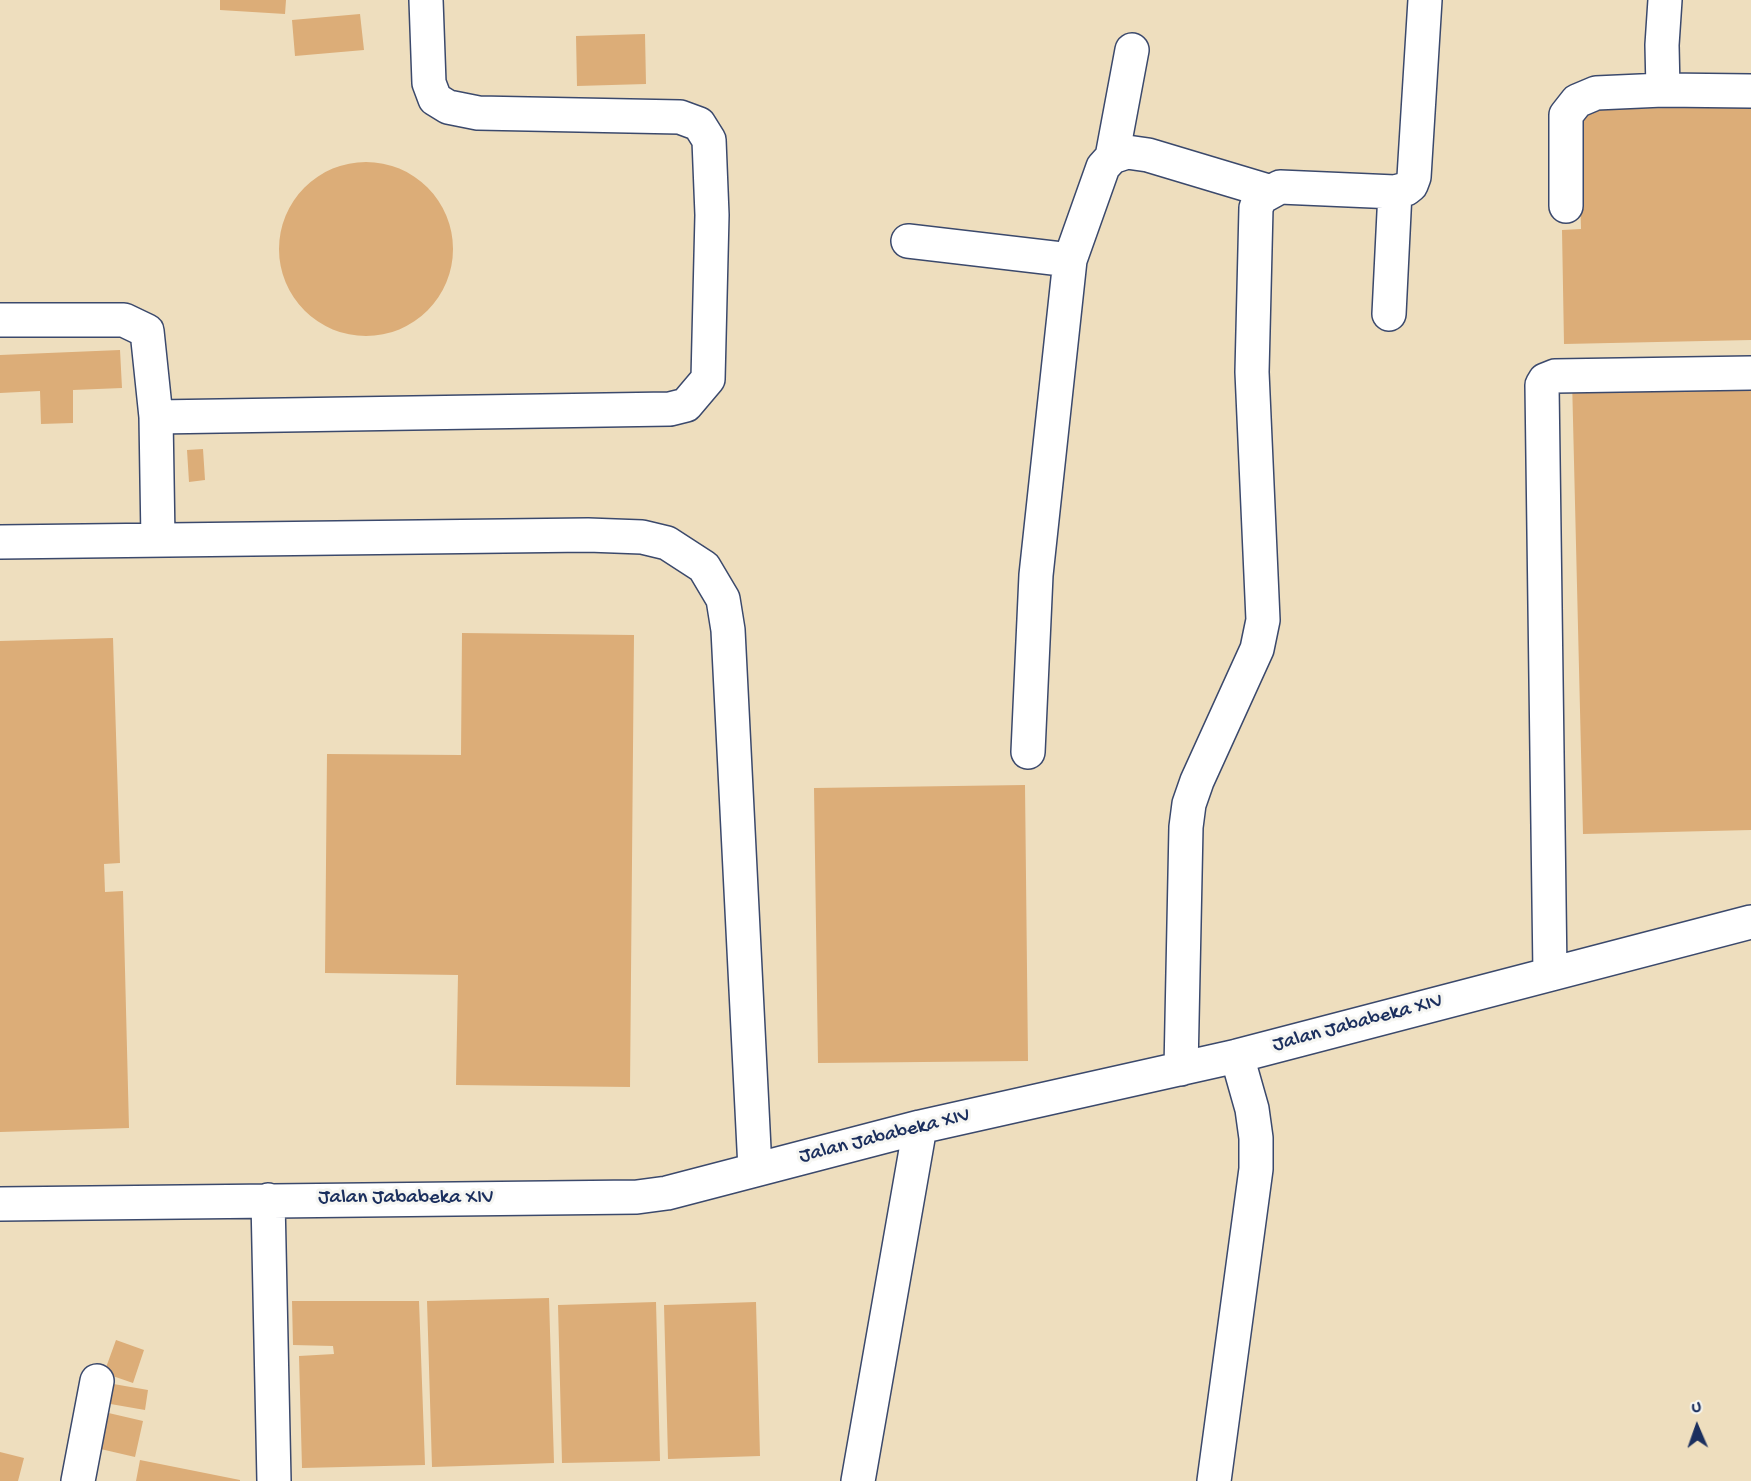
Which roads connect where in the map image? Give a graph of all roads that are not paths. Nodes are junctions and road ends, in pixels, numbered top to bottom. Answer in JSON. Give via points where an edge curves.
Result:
{"nodes":[{"id":1,"x":426,"y":0,"type":"edge"},
{"id":2,"x":1425,"y":0,"type":"edge"},
{"id":3,"x":1665,"y":0,"type":"edge"},
{"id":4,"x":1132,"y":50,"type":"dead end"},
{"id":5,"x":1663,"y":90,"type":"junction"},
{"id":6,"x":1751,"y":91,"type":"edge"},
{"id":7,"x":1112,"y":157,"type":"junction"},
{"id":8,"x":1268,"y":191,"type":"junction"},
{"id":9,"x":1395,"y":192,"type":"junction"},
{"id":10,"x":1566,"y":206,"type":"dead end"},
{"id":11,"x":908,"y":241,"type":"dead end"},
{"id":12,"x":1070,"y":260,"type":"junction"},
{"id":13,"x":1389,"y":314,"type":"dead end"},
{"id":14,"x":0,"y":320,"type":"edge"},
{"id":15,"x":1751,"y":373,"type":"edge"},
{"id":16,"x":156,"y":417,"type":"junction"},
{"id":17,"x":158,"y":540,"type":"junction"},
{"id":18,"x":0,"y":542,"type":"edge"},
{"id":19,"x":1028,"y":752,"type":"dead end"},
{"id":20,"x":1751,"y":922,"type":"edge"},
{"id":21,"x":1550,"y":974,"type":"junction"},
{"id":22,"x":1237,"y":1056,"type":"junction"},
{"id":23,"x":1181,"y":1069,"type":"junction"},
{"id":24,"x":920,"y":1127,"type":"junction"},
{"id":25,"x":755,"y":1169,"type":"junction"},
{"id":26,"x":268,"y":1200,"type":"junction"},
{"id":27,"x":0,"y":1204,"type":"edge"},
{"id":28,"x":97,"y":1381,"type":"dead end"},
{"id":29,"x":78,"y":1481,"type":"edge"},
{"id":30,"x":274,"y":1481,"type":"edge"},
{"id":31,"x":858,"y":1481,"type":"edge"},
{"id":32,"x":1214,"y":1481,"type":"edge"}],
"edges":[{"from":1,"to":16,"type":"street","via":[[429,83],[435,99],[448,107],[478,113],[680,117],[699,124],[710,140],[708,379],[686,405],[670,409]]},
{"from":2,"to":9,"type":"street","via":[[1414,177],[1406,189]]},
{"from":3,"to":5,"type":"street"},
{"from":4,"to":7,"type":"street"},
{"from":5,"to":6,"type":"street"},
{"from":5,"to":10,"type":"street","via":[[1596,93],[1577,101],[1566,116]]},
{"from":7,"to":8,"type":"street","via":[[1127,152],[1148,155]]},
{"from":7,"to":12,"type":"street","via":[[1103,167]]},
{"from":8,"to":9,"type":"street","via":[[1295,186]]},
{"from":8,"to":23,"type":"street","via":[[1256,208],[1252,361],[1263,620],[1257,649],[1189,804]]},
{"from":9,"to":13,"type":"street"},
{"from":11,"to":12,"type":"street"},
{"from":12,"to":19,"type":"street","via":[[1036,575]]},
{"from":14,"to":16,"type":"street","via":[[124,320],[147,331]]},
{"from":15,"to":21,"type":"street","via":[[1555,376],[1542,385]]},
{"from":16,"to":17,"type":"street"},
{"from":17,"to":18,"type":"street"},
{"from":17,"to":25,"type":"street","via":[[642,537],[667,543],[704,567],[723,598],[728,630]]},
{"from":20,"to":21,"type":"street","name":"Jalan Jababeka XIV"},
{"from":21,"to":22,"type":"street","name":"Jalan Jababeka XIV"},
{"from":22,"to":23,"type":"street","name":"Jalan Jababeka XIV"},
{"from":22,"to":32,"type":"street","via":[[1252,1109],[1256,1169]]},
{"from":23,"to":24,"type":"street","name":"Jalan Jababeka XIV"},
{"from":24,"to":25,"type":"street","name":"Jalan Jababeka XIV"},
{"from":24,"to":31,"type":"street"},
{"from":25,"to":26,"type":"street","name":"Jalan Jababeka XIV","via":[[695,1187],[636,1197]]},
{"from":26,"to":27,"type":"street","name":"Jalan Jababeka XIV"},
{"from":26,"to":30,"type":"street"},
{"from":28,"to":29,"type":"street"}]}
